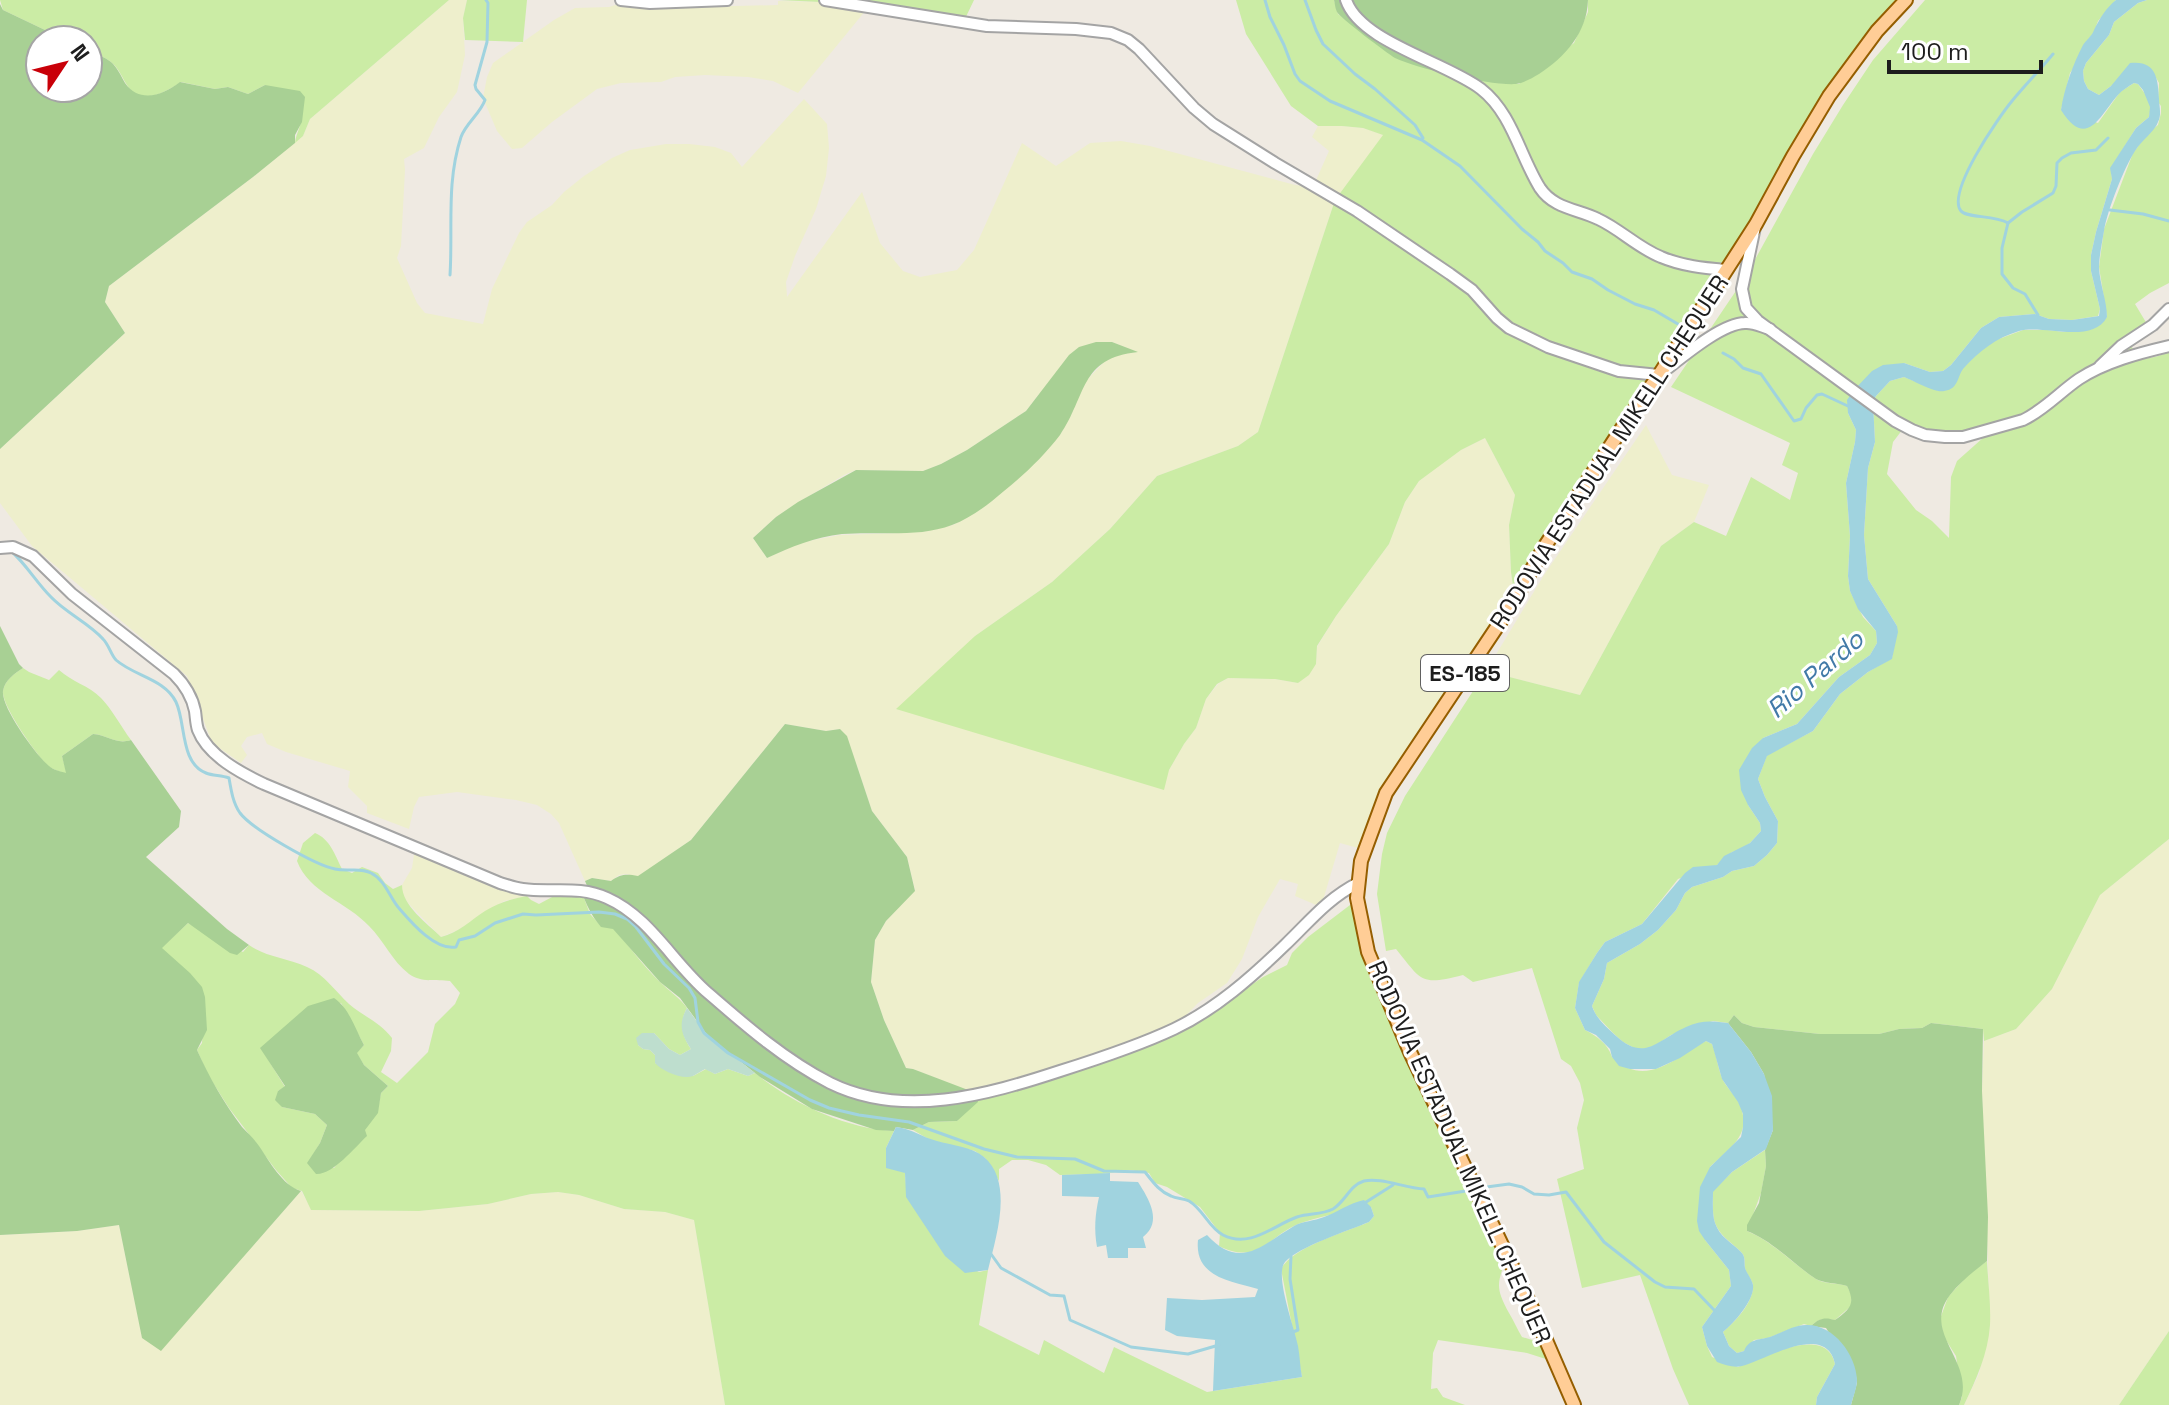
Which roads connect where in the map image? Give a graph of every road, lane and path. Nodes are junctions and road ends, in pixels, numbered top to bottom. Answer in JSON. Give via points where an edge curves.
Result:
{"nodes":[{"id":1,"x":621,"y":0,"type":"edge"},
{"id":2,"x":727,"y":0,"type":"edge"},
{"id":3,"x":825,"y":0,"type":"edge"},
{"id":4,"x":1346,"y":0,"type":"edge"},
{"id":5,"x":1906,"y":0,"type":"edge"},
{"id":6,"x":1756,"y":224,"type":"junction"},
{"id":7,"x":1726,"y":270,"type":"junction"},
{"id":8,"x":2169,"y":309,"type":"edge"},
{"id":9,"x":1770,"y":329,"type":"junction"},
{"id":10,"x":2169,"y":346,"type":"edge"},
{"id":11,"x":2099,"y":368,"type":"junction"},
{"id":12,"x":1659,"y":375,"type":"junction"},
{"id":13,"x":0,"y":548,"type":"edge"},
{"id":14,"x":1358,"y":883,"type":"junction"},
{"id":15,"x":1574,"y":1405,"type":"edge"}],
"edges":[{"from":1,"to":2,"type":"street"},
{"from":3,"to":12,"type":"street","via":[[987,26],[1076,29],[1120,37],[1139,49],[1213,124],[1450,274],[1509,328],[1619,371]]},
{"from":4,"to":7,"type":"street","via":[[1366,28],[1475,84],[1492,99],[1551,201],[1612,226],[1661,257]]},
{"from":5,"to":6,"type":"main road","name":"RODOVIA ESTADUAL MIKELL CHEQUER","number":"ES-185","via":[[1829,96]]},
{"from":6,"to":7,"type":"main road","name":"RODOVIA ESTADUAL MIKELL CHEQUER","number":"ES-185"},
{"from":6,"to":9,"type":"street","via":[[1743,301]]},
{"from":7,"to":12,"type":"main road","name":"RODOVIA ESTADUAL MIKELL CHEQUER","number":"ES-185"},
{"from":8,"to":11,"type":"street"},
{"from":9,"to":11,"type":"street","via":[[1895,421],[1925,435],[1979,433],[2032,416]]},
{"from":9,"to":12,"type":"street","via":[[1737,324]]},
{"from":10,"to":11,"type":"street"},
{"from":12,"to":14,"type":"main road","name":"RODOVIA ESTADUAL MIKELL CHEQUER","number":"ES-185","via":[[1386,793]]},
{"from":13,"to":14,"type":"street","via":[[13,547],[33,556],[72,594],[174,674],[194,703],[201,735],[242,773],[500,883],[576,890],[620,905],[705,991],[789,1059],[854,1092],[890,1100],[968,1098],[1092,1061],[1174,1029],[1255,974],[1330,899]]},
{"from":14,"to":15,"type":"main road","name":"RODOVIA ESTADUAL MIKELL CHEQUER","number":"ES-185","via":[[1368,952]]}]}
